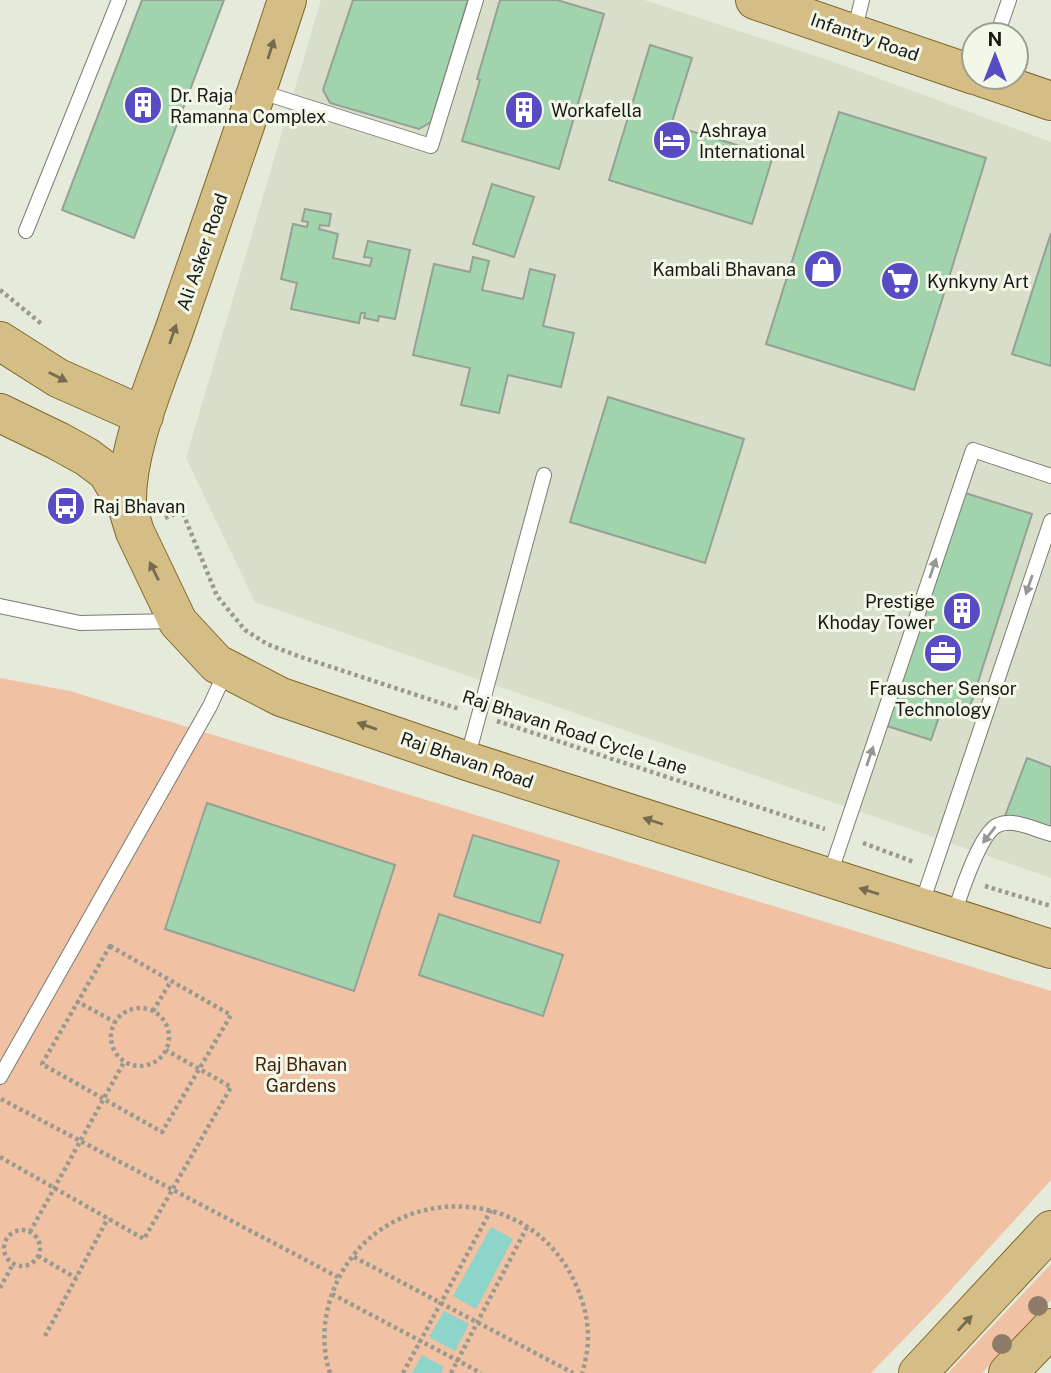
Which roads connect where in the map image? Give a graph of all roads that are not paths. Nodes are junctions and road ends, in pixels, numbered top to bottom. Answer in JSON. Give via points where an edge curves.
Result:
{"nodes":[{"id":1,"x":119,"y":0,"type":"edge"},
{"id":2,"x":287,"y":0,"type":"edge"},
{"id":3,"x":475,"y":0,"type":"edge"},
{"id":4,"x":1009,"y":0,"type":"edge"},
{"id":5,"x":759,"y":1,"type":"edge"},
{"id":6,"x":858,"y":17,"type":"edge"},
{"id":7,"x":1002,"y":21,"type":"edge"},
{"id":8,"x":960,"y":68,"type":"edge"},
{"id":9,"x":258,"y":91,"type":"junction"},
{"id":10,"x":1022,"y":91,"type":"edge"},
{"id":11,"x":1051,"y":101,"type":"edge"},
{"id":12,"x":26,"y":231,"type":"dead end"},
{"id":13,"x":0,"y":341,"type":"edge"},
{"id":14,"x":0,"y":413,"type":"edge"},
{"id":15,"x":144,"y":416,"type":"junction"},
{"id":16,"x":544,"y":475,"type":"dead end"},
{"id":17,"x":1051,"y":476,"type":"edge"},
{"id":18,"x":144,"y":513,"type":"junction"},
{"id":19,"x":1051,"y":521,"type":"edge"},
{"id":20,"x":0,"y":607,"type":"edge"},
{"id":21,"x":178,"y":622,"type":"junction"},
{"id":22,"x":227,"y":669,"type":"junction"},
{"id":23,"x":467,"y":761,"type":"junction"},
{"id":24,"x":1051,"y":834,"type":"edge"},
{"id":25,"x":828,"y":879,"type":"junction"},
{"id":26,"x":937,"y":913,"type":"junction"},
{"id":27,"x":1050,"y":945,"type":"edge"},
{"id":28,"x":0,"y":1077,"type":"edge"},
{"id":29,"x":1051,"y":1230,"type":"edge"},
{"id":30,"x":1051,"y":1328,"type":"edge"},
{"id":31,"x":918,"y":1373,"type":"edge"},
{"id":32,"x":1008,"y":1373,"type":"edge"}],
"edges":[{"from":1,"to":12,"type":"lane"},
{"from":9,"to":2,"type":"main road","name":"Ali Asker Road","one_way":true},
{"from":3,"to":9,"type":"lane","via":[[431,146]]},
{"from":4,"to":7,"type":"lane"},
{"from":5,"to":6,"type":"main road","name":"Infantry Road"},
{"from":6,"to":8,"type":"main road","name":"Infantry Road"},
{"from":15,"to":9,"type":"main road","name":"Ali Asker Road","one_way":true},
{"from":10,"to":11,"type":"main road"},
{"from":13,"to":15,"type":"main road","one_way":true,"via":[[58,377]]},
{"from":14,"to":18,"type":"main road","name":"Raj Bhavan Road","via":[[87,457]]},
{"from":15,"to":18,"type":"main road","name":"Ali Asker Road","via":[[126,483]]},
{"from":16,"to":23,"type":"lane"},
{"from":25,"to":17,"type":"lane","one_way":true,"via":[[973,450]]},
{"from":21,"to":18,"type":"main road","name":"Raj Bhavan Road","one_way":true,"via":[[135,532]]},
{"from":19,"to":26,"type":"lane","one_way":true,"via":[[933,869]]},
{"from":20,"to":21,"type":"lane","via":[[79,623]]},
{"from":21,"to":22,"type":"main road","name":"Raj Bhavan Road"},
{"from":23,"to":22,"type":"main road","name":"Raj Bhavan Road","one_way":true,"via":[[281,697]]},
{"from":22,"to":28,"type":"lane"},
{"from":25,"to":23,"type":"main road","name":"Raj Bhavan Road","one_way":true},
{"from":24,"to":26,"type":"lane","one_way":true,"via":[[1015,823],[997,825],[987,835],[966,880]]},
{"from":26,"to":25,"type":"main road","name":"Raj Bhavan Road","one_way":true},
{"from":26,"to":27,"type":"main road","name":"Raj Bhavan Road"},
{"from":31,"to":29,"type":"main road","one_way":true},
{"from":30,"to":32,"type":"main road"}]}
